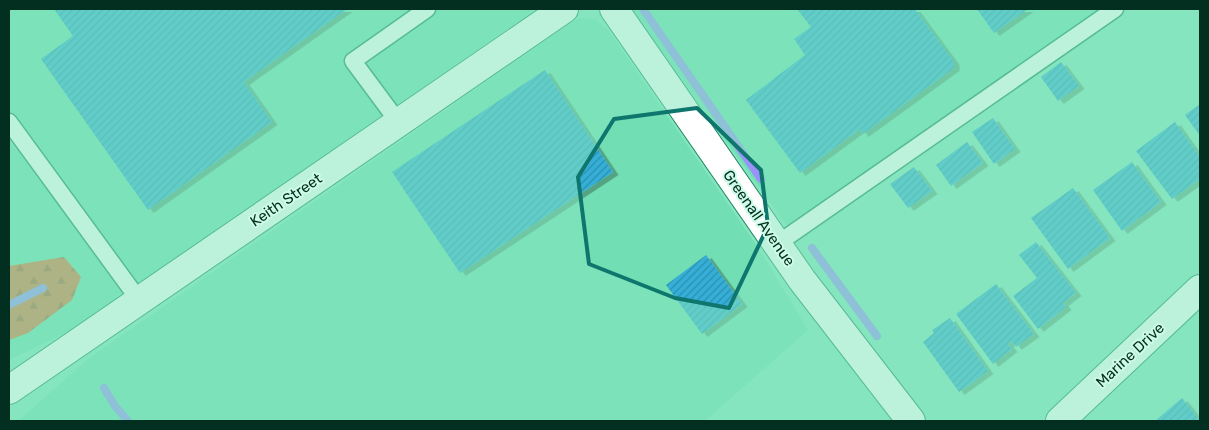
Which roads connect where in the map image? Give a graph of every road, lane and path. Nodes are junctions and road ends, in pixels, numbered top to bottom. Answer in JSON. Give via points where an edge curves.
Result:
{"nodes":[{"id":1,"x":427,"y":9,"type":"edge"},
{"id":2,"x":564,"y":9,"type":"edge"},
{"id":3,"x":614,"y":9,"type":"edge"},
{"id":4,"x":1115,"y":9,"type":"edge"},
{"id":5,"x":9,"y":122,"type":"edge"},
{"id":6,"x":399,"y":123,"type":"junction"},
{"id":7,"x":777,"y":244,"type":"junction"},
{"id":8,"x":1200,"y":290,"type":"edge"},
{"id":9,"x":139,"y":300,"type":"junction"},
{"id":10,"x":9,"y":390,"type":"edge"},
{"id":11,"x":911,"y":421,"type":"edge"},
{"id":12,"x":1060,"y":421,"type":"edge"}],
"edges":[{"from":1,"to":6,"type":"lane","via":[[353,61]]},
{"from":2,"to":6,"type":"street","name":"Keith Street"},
{"from":3,"to":7,"type":"street","name":"Greenall Avenue"},
{"from":4,"to":7,"type":"lane"},
{"from":5,"to":9,"type":"lane"},
{"from":6,"to":9,"type":"street","name":"Keith Street"},
{"from":7,"to":11,"type":"street","name":"Greenall Avenue"},
{"from":8,"to":12,"type":"street","name":"Marine Drive"},
{"from":9,"to":10,"type":"street","name":"Keith Street"}]}
